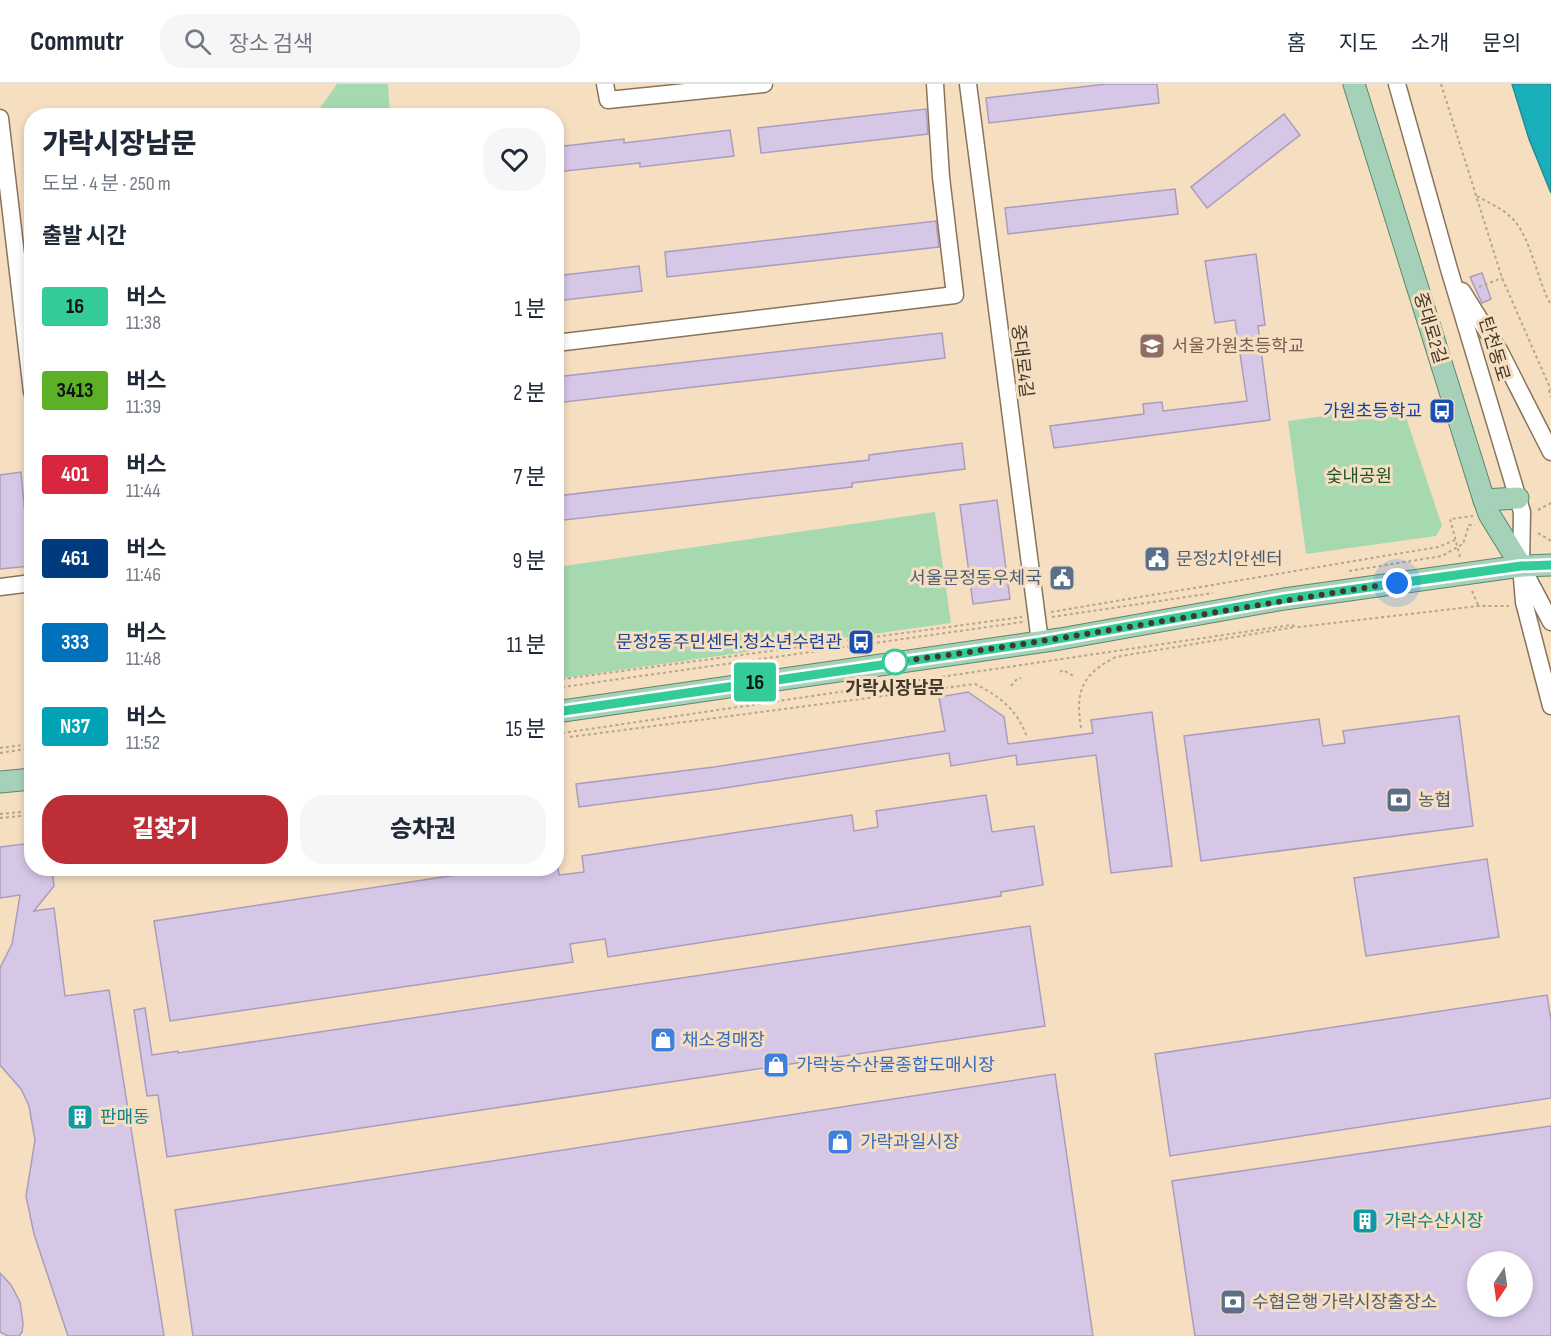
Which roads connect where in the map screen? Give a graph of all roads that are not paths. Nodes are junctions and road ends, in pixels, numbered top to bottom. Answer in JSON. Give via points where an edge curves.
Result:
{"nodes":[{"id":1,"x":605,"y":84,"type":"edge"},
{"id":2,"x":764,"y":84,"type":"edge"},
{"id":3,"x":935,"y":84,"type":"edge"},
{"id":4,"x":968,"y":84,"type":"edge"},
{"id":5,"x":1354,"y":84,"type":"edge"},
{"id":6,"x":1397,"y":84,"type":"edge"},
{"id":7,"x":0,"y":118,"type":"edge"},
{"id":8,"x":1449,"y":269,"type":"junction"},
{"id":9,"x":24,"y":324,"type":"edge"},
{"id":10,"x":564,"y":342,"type":"edge"},
{"id":11,"x":1551,"y":452,"type":"edge"},
{"id":12,"x":1526,"y":506,"type":"junction"},
{"id":13,"x":1486,"y":507,"type":"junction"},
{"id":14,"x":1551,"y":565,"type":"edge"},
{"id":15,"x":1521,"y":566,"type":"junction"},
{"id":16,"x":24,"y":584,"type":"edge"},
{"id":17,"x":0,"y":587,"type":"edge"},
{"id":18,"x":1551,"y":622,"type":"edge"},
{"id":19,"x":1040,"y":642,"type":"junction"},
{"id":20,"x":1551,"y":706,"type":"edge"},
{"id":21,"x":564,"y":711,"type":"edge"},
{"id":22,"x":24,"y":779,"type":"edge"},
{"id":23,"x":0,"y":782,"type":"edge"}],
"edges":[{"from":1,"to":2,"type":"street","via":[[608,99]]},
{"from":3,"to":10,"type":"street","via":[[955,295]]},
{"from":4,"to":19,"type":"street","name":"중대로4길"},
{"from":5,"to":13,"type":"main road","name":"중대로2길"},
{"from":6,"to":8,"type":"street","name":"탄천동로"},
{"from":7,"to":9,"type":"street"},
{"from":8,"to":11,"type":"street","via":[[1500,352]]},
{"from":8,"to":12,"type":"street","name":"탄천동로"},
{"from":12,"to":13,"type":"main road"},
{"from":12,"to":15,"type":"street","name":"탄천동로","via":[[1522,512]]},
{"from":13,"to":15,"type":"main road","name":"중대로2길"},
{"from":14,"to":15,"type":"main road"},
{"from":15,"to":18,"type":"street","name":"탄천동로"},
{"from":15,"to":19,"type":"main road","via":[[1284,599]]},
{"from":15,"to":20,"type":"street","via":[[1524,602]]},
{"from":16,"to":17,"type":"street"},
{"from":19,"to":21,"type":"main road"},
{"from":22,"to":23,"type":"main road"}]}
